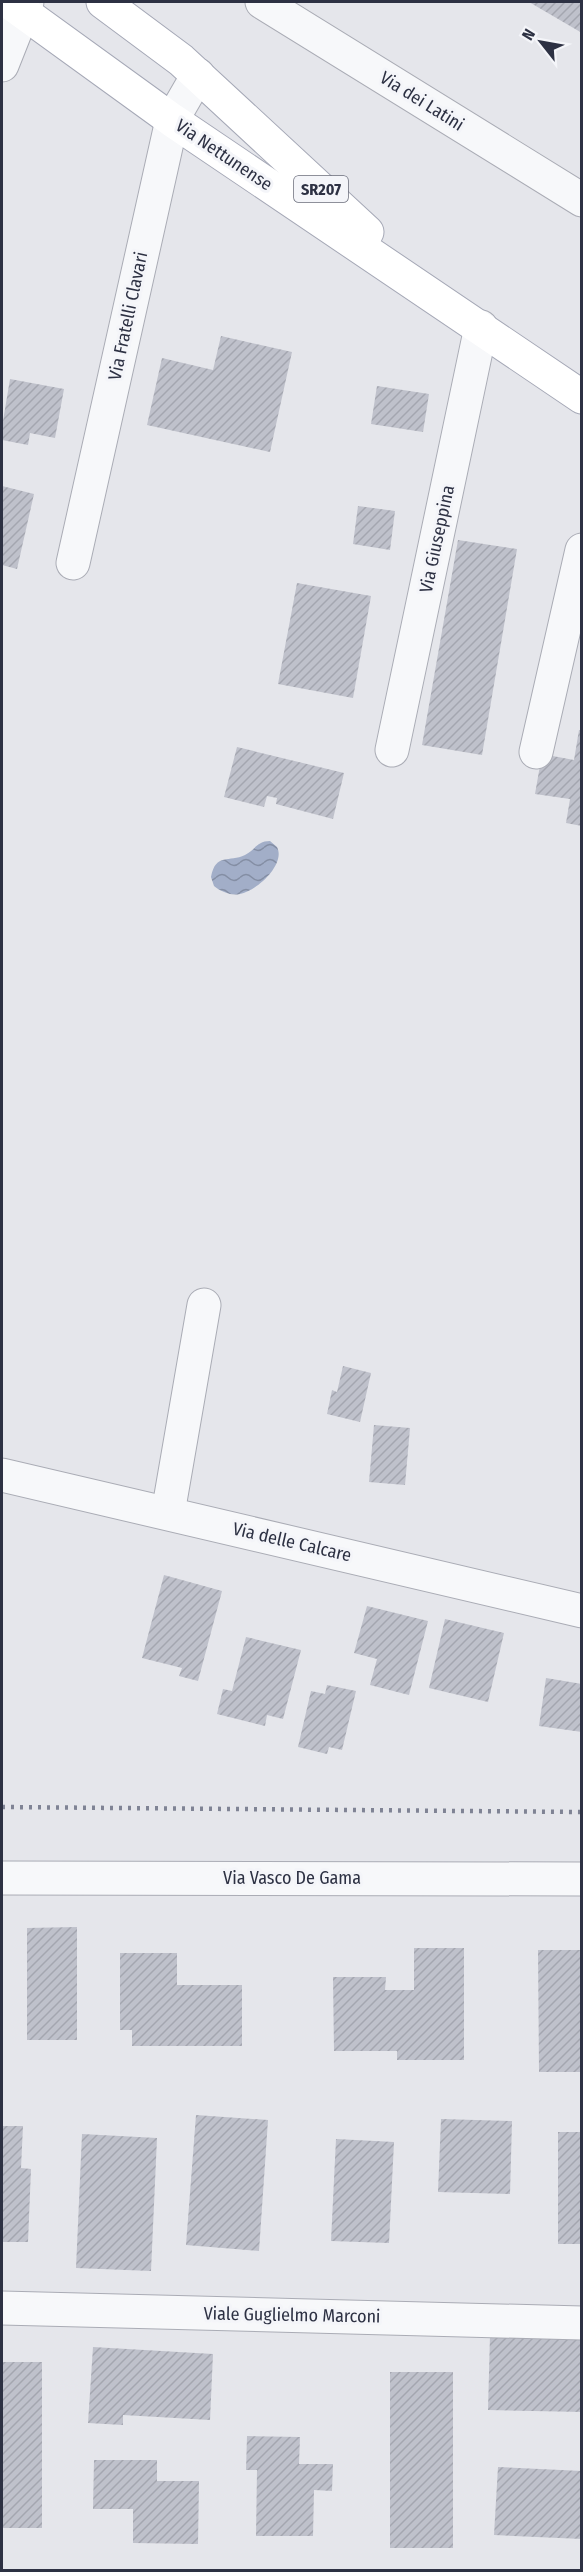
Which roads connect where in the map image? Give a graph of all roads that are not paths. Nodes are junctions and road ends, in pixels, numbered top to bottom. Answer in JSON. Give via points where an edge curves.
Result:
{"nodes":[{"id":1,"x":102,"y":2,"type":"edge"},
{"id":2,"x":262,"y":2,"type":"edge"},
{"id":3,"x":20,"y":5,"type":"edge"},
{"id":4,"x":2,"y":65,"type":"edge"},
{"id":5,"x":198,"y":75,"type":"junction"},
{"id":6,"x":172,"y":120,"type":"junction"},
{"id":7,"x":582,"y":200,"type":"edge"},
{"id":8,"x":444,"y":302,"type":"junction"},
{"id":9,"x":481,"y":327,"type":"junction"},
{"id":10,"x":582,"y":397,"type":"edge"},
{"id":11,"x":582,"y":550,"type":"edge"},
{"id":12,"x":74,"y":563,"type":"dead end"},
{"id":13,"x":392,"y":750,"type":"dead end"},
{"id":14,"x":536,"y":752,"type":"dead end"},
{"id":15,"x":204,"y":1305,"type":"dead end"},
{"id":16,"x":2,"y":1475,"type":"edge"},
{"id":17,"x":168,"y":1513,"type":"junction"},
{"id":18,"x":582,"y":1611,"type":"edge"},
{"id":19,"x":2,"y":1878,"type":"edge"},
{"id":20,"x":582,"y":1879,"type":"edge"},
{"id":21,"x":2,"y":2308,"type":"edge"},
{"id":22,"x":582,"y":2323,"type":"edge"}],
"edges":[{"from":1,"to":5,"type":"main road","name":"Via Nettunense","number":"SR207"},
{"from":2,"to":7,"type":"street","name":"Via dei Latini"},
{"from":3,"to":4,"type":"street"},
{"from":3,"to":6,"type":"main road","name":"Via Nettunense","number":"SR207"},
{"from":5,"to":6,"type":"street","name":"Via Fratelli Clavari"},
{"from":5,"to":8,"type":"main road","name":"Via Nettunense","number":"SR207"},
{"from":6,"to":8,"type":"main road","name":"Via Nettunense","number":"SR207"},
{"from":6,"to":12,"type":"street","name":"Via Fratelli Clavari"},
{"from":8,"to":9,"type":"main road","name":"Via Nettunense","number":"SR207"},
{"from":9,"to":10,"type":"main road","name":"Via Nettunense","number":"SR207"},
{"from":9,"to":13,"type":"street","name":"Via Giuseppina"},
{"from":11,"to":14,"type":"street"},
{"from":15,"to":17,"type":"street"},
{"from":16,"to":17,"type":"street","name":"Via delle Calcare"},
{"from":17,"to":18,"type":"street","name":"Via delle Calcare"},
{"from":19,"to":20,"type":"street","name":"Via Vasco De Gama"},
{"from":21,"to":22,"type":"street","name":"Viale Guglielmo Marconi"}]}
